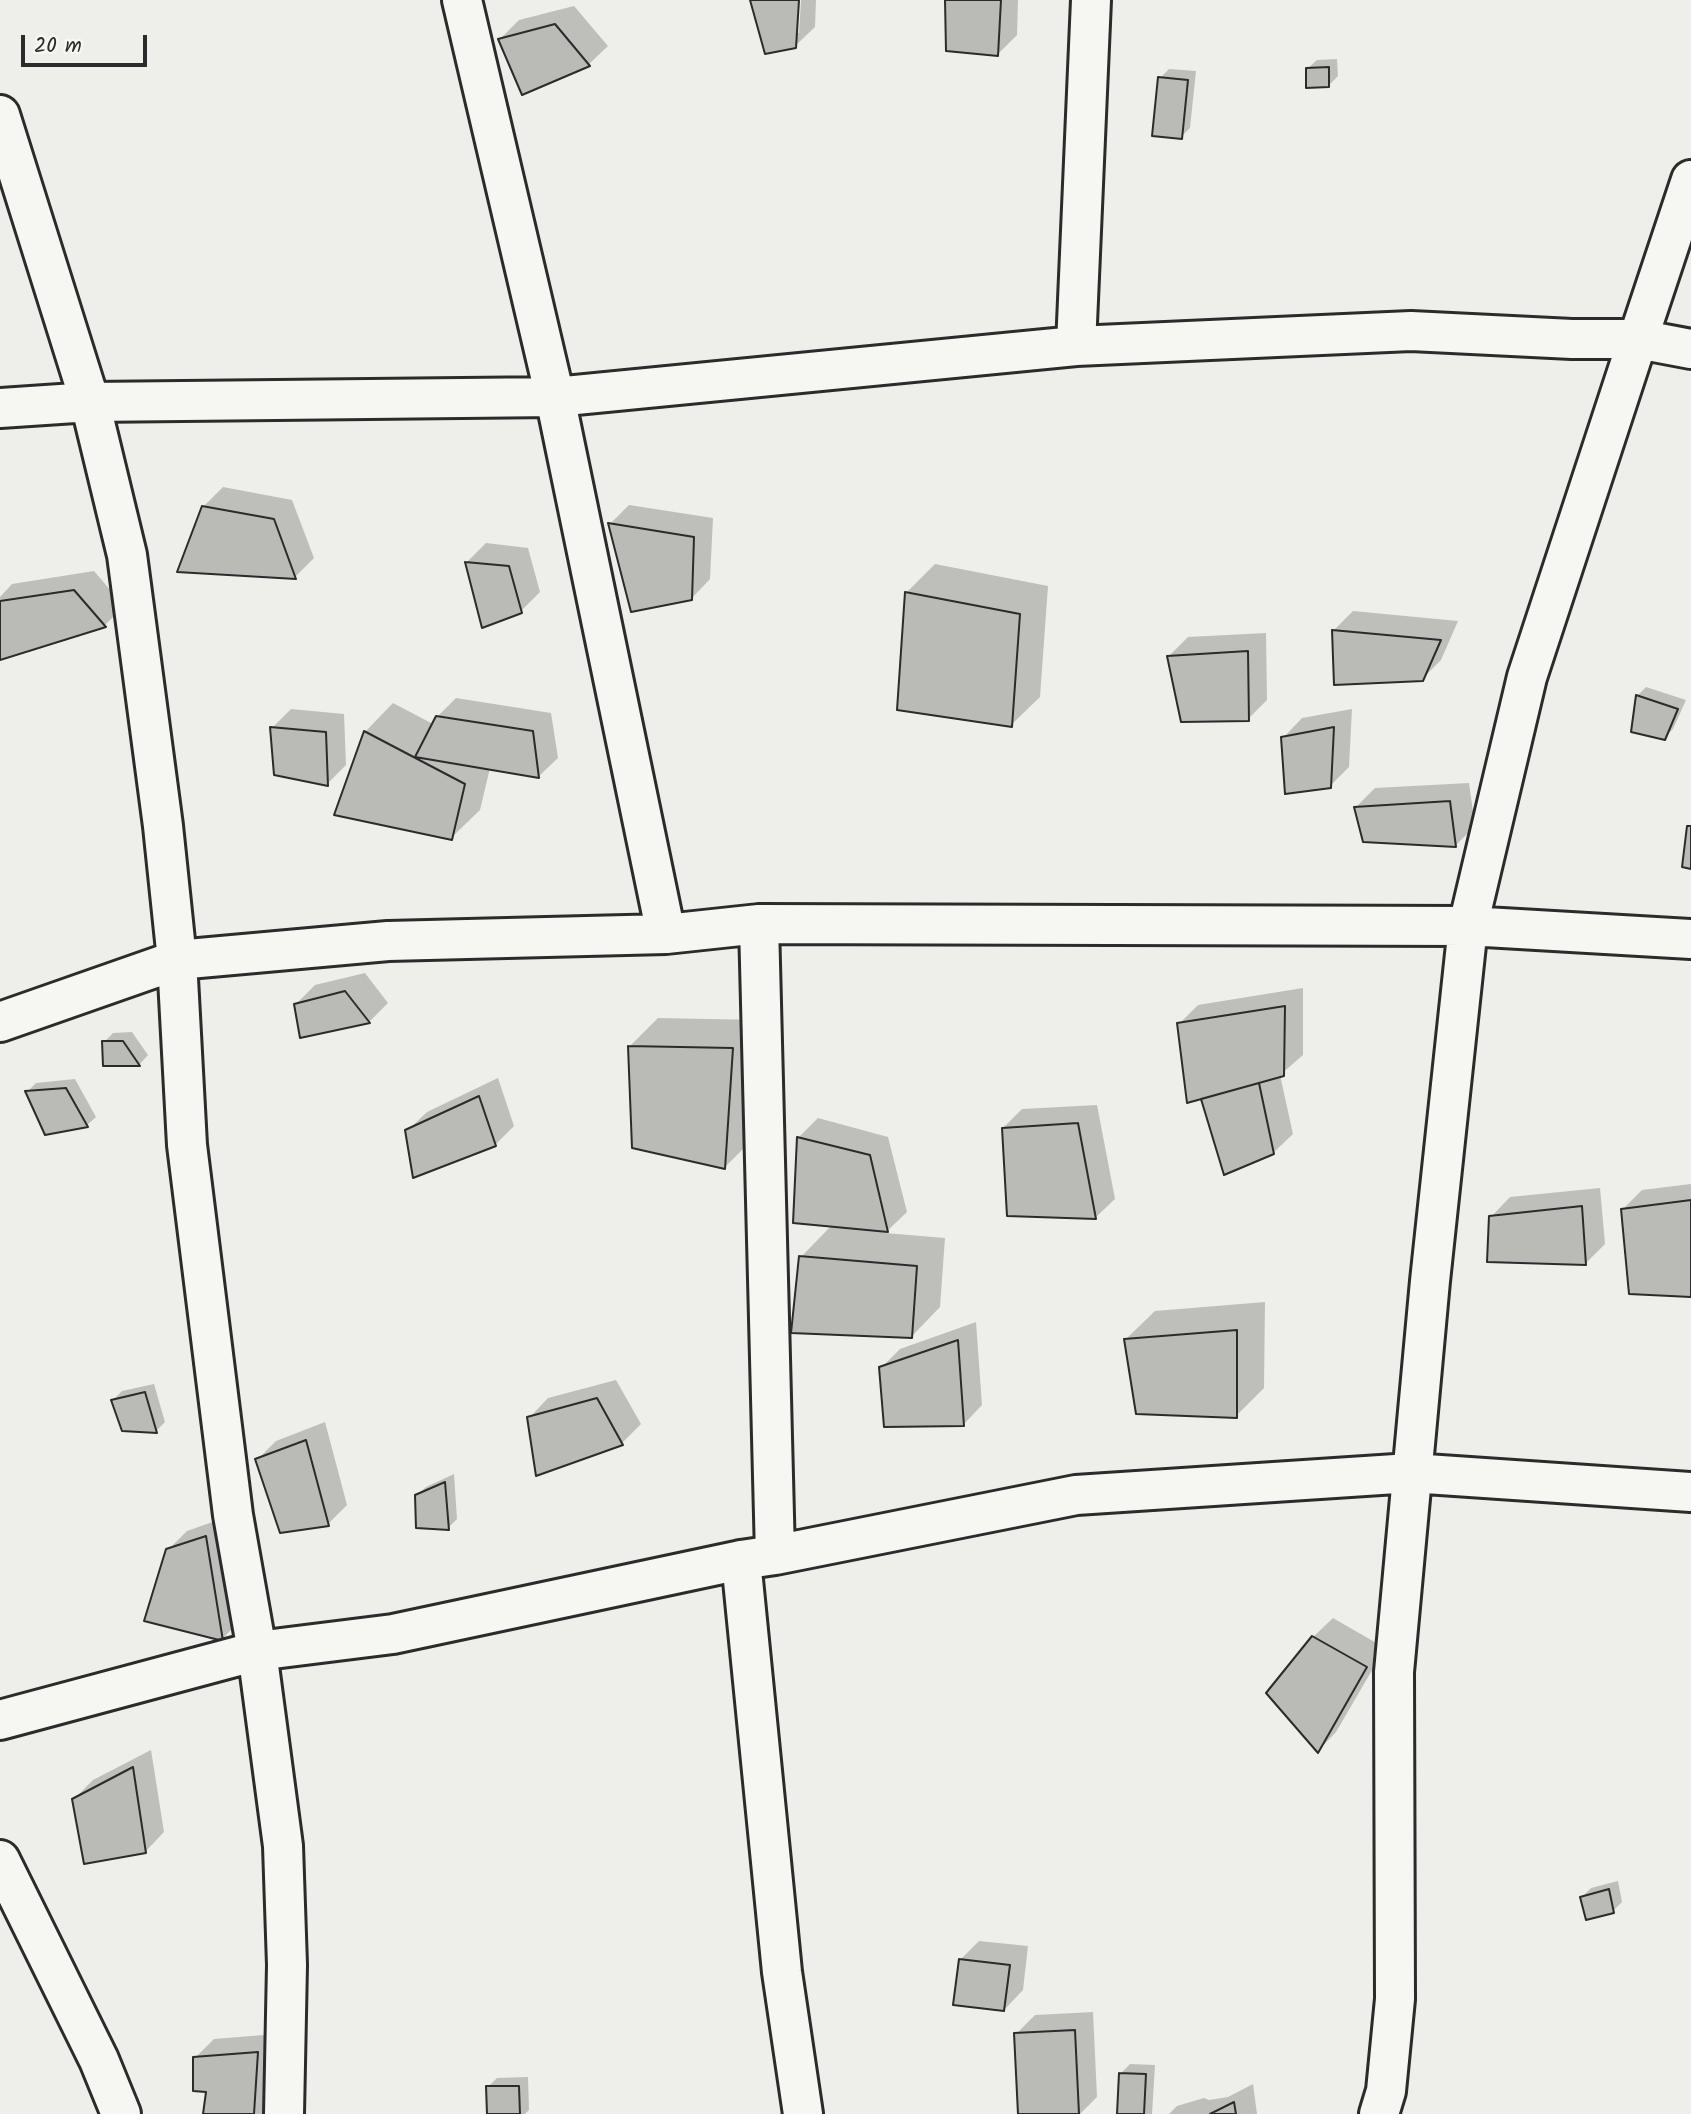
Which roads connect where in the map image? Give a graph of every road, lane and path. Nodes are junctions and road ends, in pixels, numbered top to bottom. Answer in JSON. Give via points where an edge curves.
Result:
{"nodes":[{"id":1,"x":462,"y":0,"type":"edge"},
{"id":2,"x":1091,"y":0,"type":"edge"},
{"id":3,"x":0,"y":115,"type":"edge"},
{"id":4,"x":1691,"y":180,"type":"edge"},
{"id":5,"x":1638,"y":339,"type":"junction"},
{"id":6,"x":1076,"y":346,"type":"junction"},
{"id":7,"x":1691,"y":349,"type":"edge"},
{"id":8,"x":555,"y":397,"type":"junction"},
{"id":9,"x":90,"y":401,"type":"junction"},
{"id":10,"x":0,"y":408,"type":"edge"},
{"id":11,"x":759,"y":924,"type":"junction"},
{"id":12,"x":1468,"y":926,"type":"junction"},
{"id":13,"x":666,"y":934,"type":"junction"},
{"id":14,"x":1691,"y":939,"type":"edge"},
{"id":15,"x":177,"y":960,"type":"junction"},
{"id":16,"x":0,"y":1022,"type":"edge"},
{"id":17,"x":1411,"y":1473,"type":"junction"},
{"id":18,"x":1691,"y":1492,"type":"edge"},
{"id":19,"x":758,"y":1557,"type":"junction"},
{"id":20,"x":257,"y":1651,"type":"junction"},
{"id":21,"x":0,"y":1720,"type":"edge"},
{"id":22,"x":0,"y":1860,"type":"edge"},
{"id":23,"x":121,"y":2114,"type":"edge"},
{"id":24,"x":284,"y":2114,"type":"edge"},
{"id":25,"x":803,"y":2114,"type":"edge"},
{"id":26,"x":1379,"y":2114,"type":"edge"}],
"edges":[{"from":1,"to":8,"type":"street"},
{"from":2,"to":6,"type":"street"},
{"from":3,"to":9,"type":"street"},
{"from":4,"to":5,"type":"street"},
{"from":5,"to":6,"type":"street","via":[[1410,331]]},
{"from":5,"to":7,"type":"street"},
{"from":5,"to":12,"type":"street","via":[[1527,677]]},
{"from":6,"to":8,"type":"street"},
{"from":8,"to":9,"type":"street"},
{"from":8,"to":13,"type":"street"},
{"from":9,"to":10,"type":"street"},
{"from":9,"to":15,"type":"street","via":[[127,555]]},
{"from":11,"to":12,"type":"street"},
{"from":11,"to":13,"type":"street"},
{"from":11,"to":19,"type":"street"},
{"from":12,"to":14,"type":"street"},
{"from":12,"to":17,"type":"street"},
{"from":13,"to":15,"type":"street","via":[[388,941]]},
{"from":15,"to":16,"type":"street"},
{"from":15,"to":20,"type":"street","via":[[187,1145],[233,1515]]},
{"from":17,"to":18,"type":"street"},
{"from":17,"to":19,"type":"street","via":[[1076,1496]]},
{"from":17,"to":26,"type":"street","via":[[1394,1672],[1395,1999],[1386,2091]]},
{"from":19,"to":20,"type":"street","via":[[393,1634]]},
{"from":19,"to":25,"type":"street","via":[[782,1972]]},
{"from":20,"to":21,"type":"street"},
{"from":20,"to":24,"type":"street","via":[[283,1846],[287,1965]]},
{"from":22,"to":23,"type":"street"}]}
